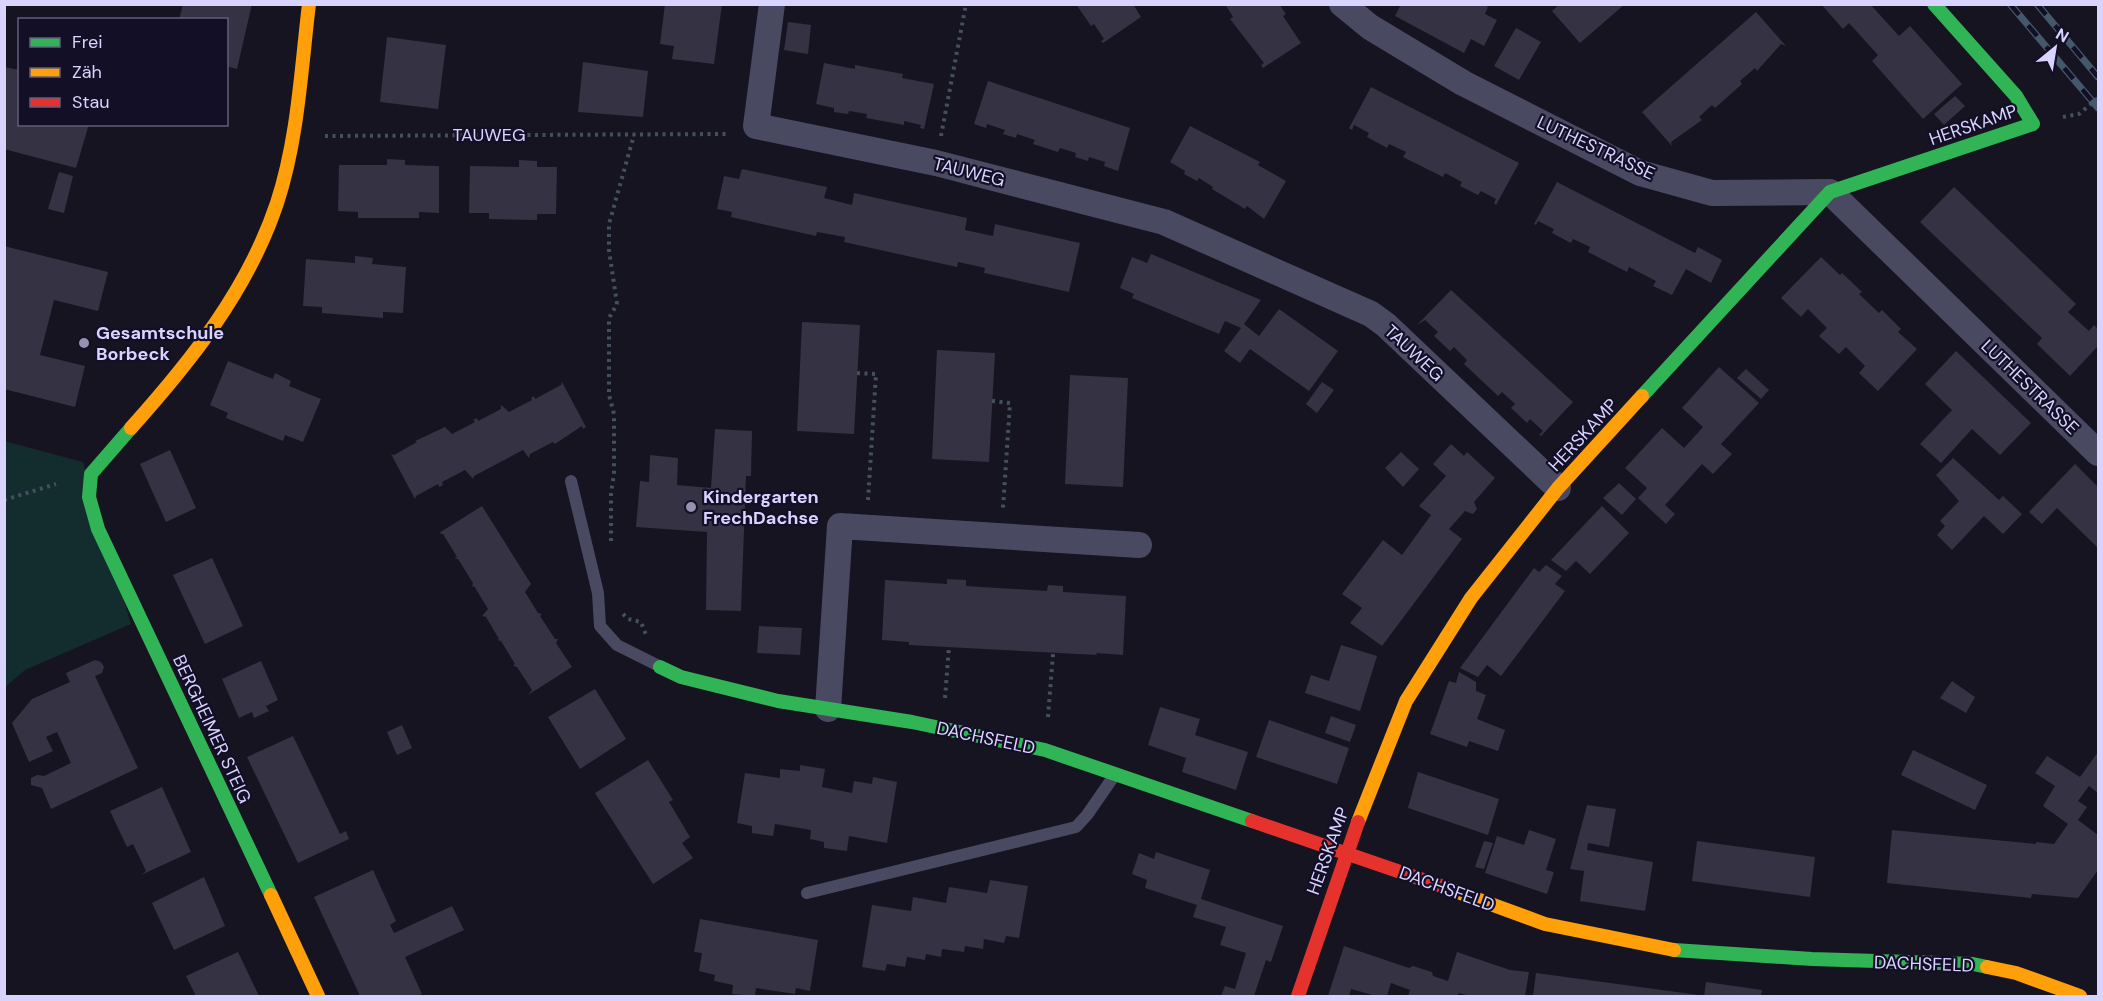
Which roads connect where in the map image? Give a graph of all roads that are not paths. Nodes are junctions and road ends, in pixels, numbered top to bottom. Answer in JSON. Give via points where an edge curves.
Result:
{"nodes":[{"id":1,"x":309,"y":4,"type":"edge"},
{"id":2,"x":772,"y":4,"type":"edge"},
{"id":3,"x":1342,"y":4,"type":"edge"},
{"id":4,"x":1934,"y":4,"type":"edge"},
{"id":5,"x":1830,"y":192,"type":"junction"},
{"id":6,"x":2098,"y":453,"type":"edge"},
{"id":7,"x":571,"y":481,"type":"dead end"},
{"id":8,"x":1558,"y":488,"type":"junction"},
{"id":9,"x":1139,"y":545,"type":"dead end"},
{"id":10,"x":660,"y":667,"type":"joint"},
{"id":11,"x":828,"y":709,"type":"junction"},
{"id":12,"x":1115,"y":775,"type":"junction"},
{"id":13,"x":1347,"y":854,"type":"junction"},
{"id":14,"x":807,"y":893,"type":"dead end"},
{"id":15,"x":318,"y":996,"type":"edge"},
{"id":16,"x":1298,"y":996,"type":"edge"},
{"id":17,"x":2080,"y":996,"type":"edge"}],
"edges":[{"from":1,"to":15,"type":"street","name":"BERGHEIMER STEIG","via":[[292,131],[277,202],[242,285],[174,381],[91,474],[86,491],[89,507]]},
{"from":2,"to":8,"type":"street","name":"TAUWEG","via":[[756,126],[936,163],[1164,222],[1371,314]]},
{"from":3,"to":5,"type":"street","name":"LUTHESTRASSE","via":[[1370,27],[1463,83],[1640,173],[1712,193]]},
{"from":4,"to":5,"type":"street","name":"HERSKAMP","via":[[2016,96],[2033,124]]},
{"from":5,"to":6,"type":"street","name":"LUTHESTRASSE"},
{"from":5,"to":8,"type":"street","name":"HERSKAMP"},
{"from":7,"to":10,"type":"lane","via":[[598,593],[600,626],[617,645]]},
{"from":8,"to":13,"type":"street","name":"HERSKAMP","via":[[1471,598],[1418,678],[1392,730]]},
{"from":9,"to":11,"type":"street","via":[[840,526]]},
{"from":10,"to":11,"type":"street","name":"DACHSFELD","via":[[681,677],[777,701]]},
{"from":11,"to":12,"type":"street","name":"DACHSFELD","via":[[1045,750]]},
{"from":12,"to":13,"type":"street","name":"DACHSFELD"},
{"from":12,"to":14,"type":"lane","via":[[1076,827]]},
{"from":13,"to":16,"type":"street","name":"HERSKAMP"},
{"from":13,"to":17,"type":"street","name":"DACHSFELD","via":[[1545,924],[1661,949],[1823,960],[1973,964],[2016,973]]}]}
